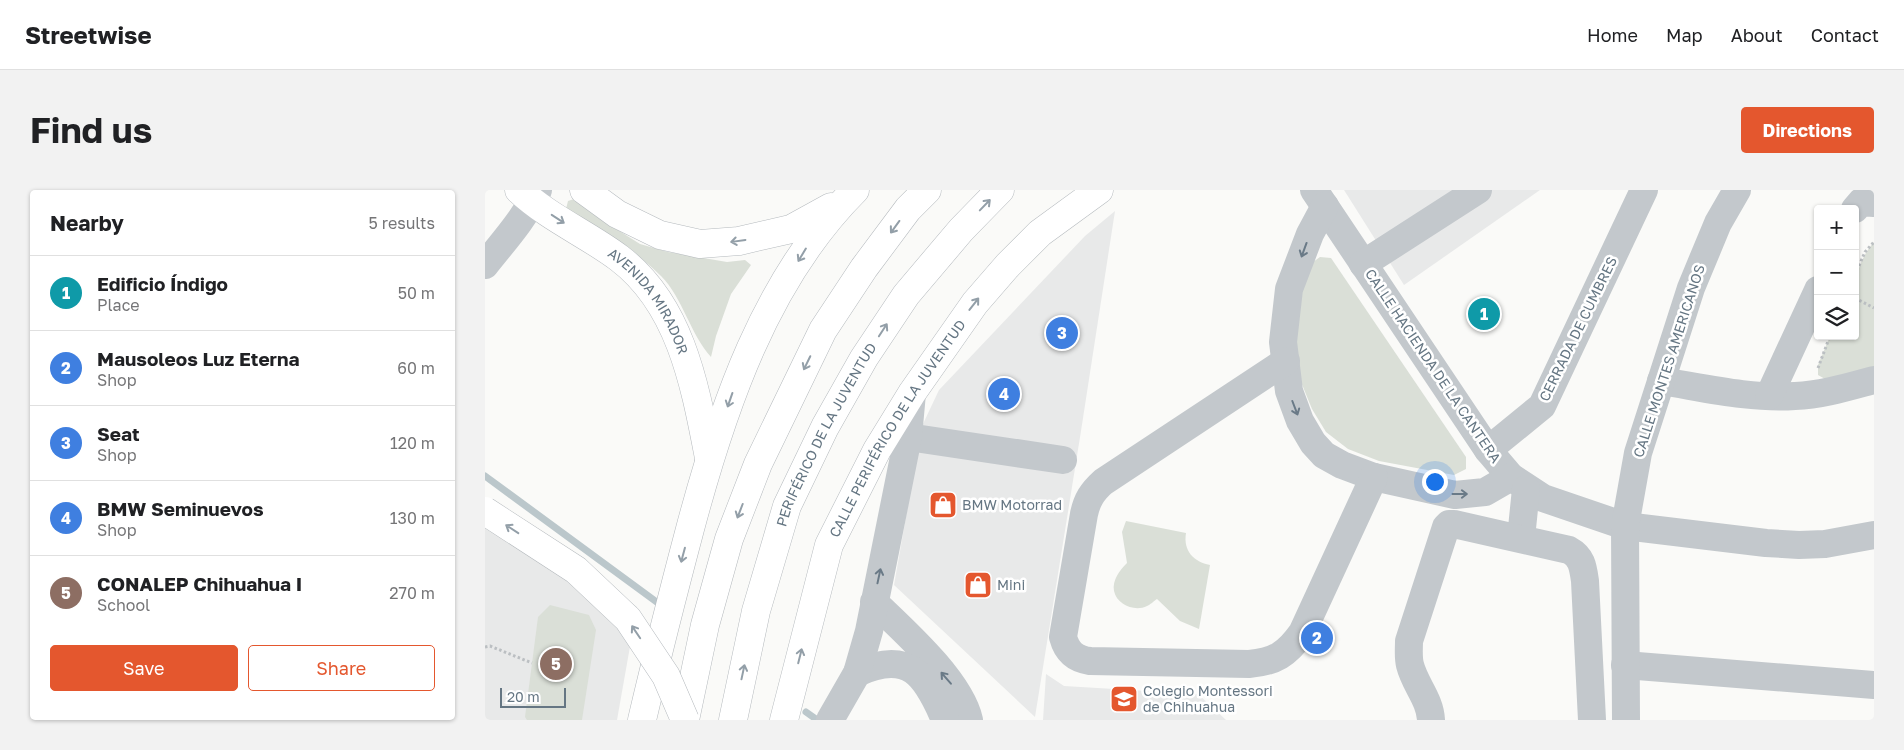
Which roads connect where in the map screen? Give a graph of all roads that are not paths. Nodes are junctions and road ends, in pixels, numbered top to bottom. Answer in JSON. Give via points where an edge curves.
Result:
{"nodes":[{"id":1,"x":584,"y":190,"type":"edge"},
{"id":2,"x":927,"y":190,"type":"edge"},
{"id":3,"x":1000,"y":190,"type":"edge"},
{"id":4,"x":1099,"y":190,"type":"edge"},
{"id":5,"x":1478,"y":190,"type":"edge"},
{"id":6,"x":1644,"y":190,"type":"edge"},
{"id":7,"x":1737,"y":190,"type":"edge"},
{"id":8,"x":530,"y":194,"type":"edge"},
{"id":9,"x":851,"y":194,"type":"edge"},
{"id":10,"x":1319,"y":198,"type":"edge"},
{"id":11,"x":1874,"y":203,"type":"edge"},
{"id":12,"x":1858,"y":205,"type":"edge"},
{"id":13,"x":1363,"y":264,"type":"junction"},
{"id":14,"x":485,"y":265,"type":"edge"},
{"id":15,"x":1816,"y":295,"type":"edge"},
{"id":16,"x":1286,"y":361,"type":"junction"},
{"id":17,"x":1874,"y":380,"type":"edge"},
{"id":18,"x":1661,"y":381,"type":"junction"},
{"id":19,"x":912,"y":393,"type":"junction"},
{"id":20,"x":1769,"y":396,"type":"junction"},
{"id":21,"x":908,"y":438,"type":"junction"},
{"id":22,"x":1488,"y":450,"type":"junction"},
{"id":23,"x":709,"y":459,"type":"junction"},
{"id":24,"x":1063,"y":460,"type":"dead end"},
{"id":25,"x":1374,"y":477,"type":"junction"},
{"id":26,"x":1519,"y":483,"type":"junction"},
{"id":27,"x":485,"y":511,"type":"edge"},
{"id":28,"x":1625,"y":526,"type":"junction"},
{"id":29,"x":1874,"y":535,"type":"edge"},
{"id":30,"x":1521,"y":538,"type":"junction"},
{"id":31,"x":874,"y":602,"type":"junction"},
{"id":32,"x":1625,"y":664,"type":"junction"},
{"id":33,"x":857,"y":673,"type":"junction"},
{"id":34,"x":1874,"y":685,"type":"edge"},
{"id":35,"x":1625,"y":708,"type":"edge"},
{"id":36,"x":642,"y":720,"type":"edge"},
{"id":37,"x":685,"y":720,"type":"edge"},
{"id":38,"x":733,"y":720,"type":"edge"},
{"id":39,"x":784,"y":720,"type":"edge"},
{"id":40,"x":830,"y":720,"type":"edge"},
{"id":41,"x":945,"y":720,"type":"edge"},
{"id":42,"x":969,"y":720,"type":"edge"},
{"id":43,"x":1431,"y":720,"type":"edge"},
{"id":44,"x":1592,"y":720,"type":"edge"},
{"id":45,"x":1640,"y":720,"type":"edge"}],
"edges":[{"from":9,"to":1,"type":"main road","one_way":true,"via":[[791,229],[739,241],[700,244],[660,235],[617,214]]},
{"from":2,"to":37,"type":"main road","one_way":true,"via":[[907,209],[823,330],[758,464],[729,539],[705,626]]},
{"from":38,"to":3,"type":"main road","name":"PERIFÉRICO DE LA JUVENTUD","one_way":true,"via":[[756,611],[787,506],[825,427],[864,358],[906,295]]},
{"from":19,"to":4,"type":"main road","name":"CALLE PERIFÉRICO DE LA JUVENTUD","one_way":true,"via":[[975,302],[1008,265],[1040,233]]},
{"from":5,"to":13,"type":"street"},
{"from":6,"to":22,"type":"street","name":"CERRADA DE CUMBRES","via":[[1542,406]]},
{"from":7,"to":18,"type":"street","name":"CALLE MONTES AMERICANOS","via":[[1718,223],[1691,288]]},
{"from":8,"to":14,"type":"street","via":[[513,230]]},
{"from":8,"to":23,"type":"main road","name":"AVENIDA MIRADOR","one_way":true,"via":[[620,259],[656,295],[681,344],[697,398]]},
{"from":9,"to":23,"type":"main road","one_way":true,"via":[[811,240],[770,309],[735,383]]},
{"from":10,"to":13,"type":"street","name":"CALLE HACIENDA DE LA CANTERA"},
{"from":10,"to":16,"type":"street","one_way":true,"via":[[1310,234],[1289,289],[1283,342]]},
{"from":11,"to":12,"type":"street","via":[[1861,202]]},
{"from":13,"to":22,"type":"street","name":"CALLE HACIENDA DE LA CANTERA"},
{"from":15,"to":20,"type":"street"},
{"from":16,"to":25,"type":"street","one_way":true,"via":[[1289,392],[1300,421],[1313,442],[1324,455]]},
{"from":16,"to":25,"type":"street","via":[[1103,482],[1093,492],[1083,514],[1063,637],[1071,654],[1080,660],[1090,661],[1249,664],[1280,656],[1302,633]]},
{"from":17,"to":20,"type":"street","via":[[1820,393]]},
{"from":18,"to":20,"type":"street"},
{"from":18,"to":28,"type":"street","name":"CALLE MONTES AMERICANOS","via":[[1638,453]]},
{"from":19,"to":21,"type":"street"},
{"from":39,"to":19,"type":"main road","name":"CALLE PERIFÉRICO DE LA JUVENTUD","one_way":true,"via":[[829,545],[877,450]]},
{"from":21,"to":24,"type":"street"},
{"from":31,"to":21,"type":"street","one_way":true},
{"from":22,"to":26,"type":"street","name":"CALLE HACIENDA DE LA CANTERA"},
{"from":23,"to":36,"type":"main road","one_way":true},
{"from":25,"to":26,"type":"street","one_way":true,"via":[[1455,495],[1485,492]]},
{"from":26,"to":28,"type":"street","name":"CALLE HACIENDA DE LA CANTERA","via":[[1560,505]]},
{"from":26,"to":30,"type":"street"},
{"from":37,"to":27,"type":"main road","one_way":true,"bridge":true,"via":[[666,676],[628,619],[576,570]]},
{"from":28,"to":29,"type":"street","name":"CALLE HACIENDA DE LA CANTERA","via":[[1791,545],[1825,544]]},
{"from":28,"to":32,"type":"street","name":"CALLE MONTES AMERICANOS"},
{"from":30,"to":43,"type":"street","via":[[1454,524],[1446,527],[1409,641],[1410,666],[1427,701]]},
{"from":30,"to":44,"type":"street","via":[[1569,550],[1581,561],[1585,581]]},
{"from":31,"to":33,"type":"street"},
{"from":42,"to":31,"type":"street","one_way":true,"via":[[955,689],[913,640]]},
{"from":32,"to":34,"type":"street"},
{"from":32,"to":35,"type":"street","name":"CALLE MONTES AMERICANOS"},
{"from":33,"to":40,"type":"street"},
{"from":33,"to":41,"type":"street","via":[[886,663],[904,665],[920,675],[931,688]]},
{"from":35,"to":45,"type":"street"}]}
